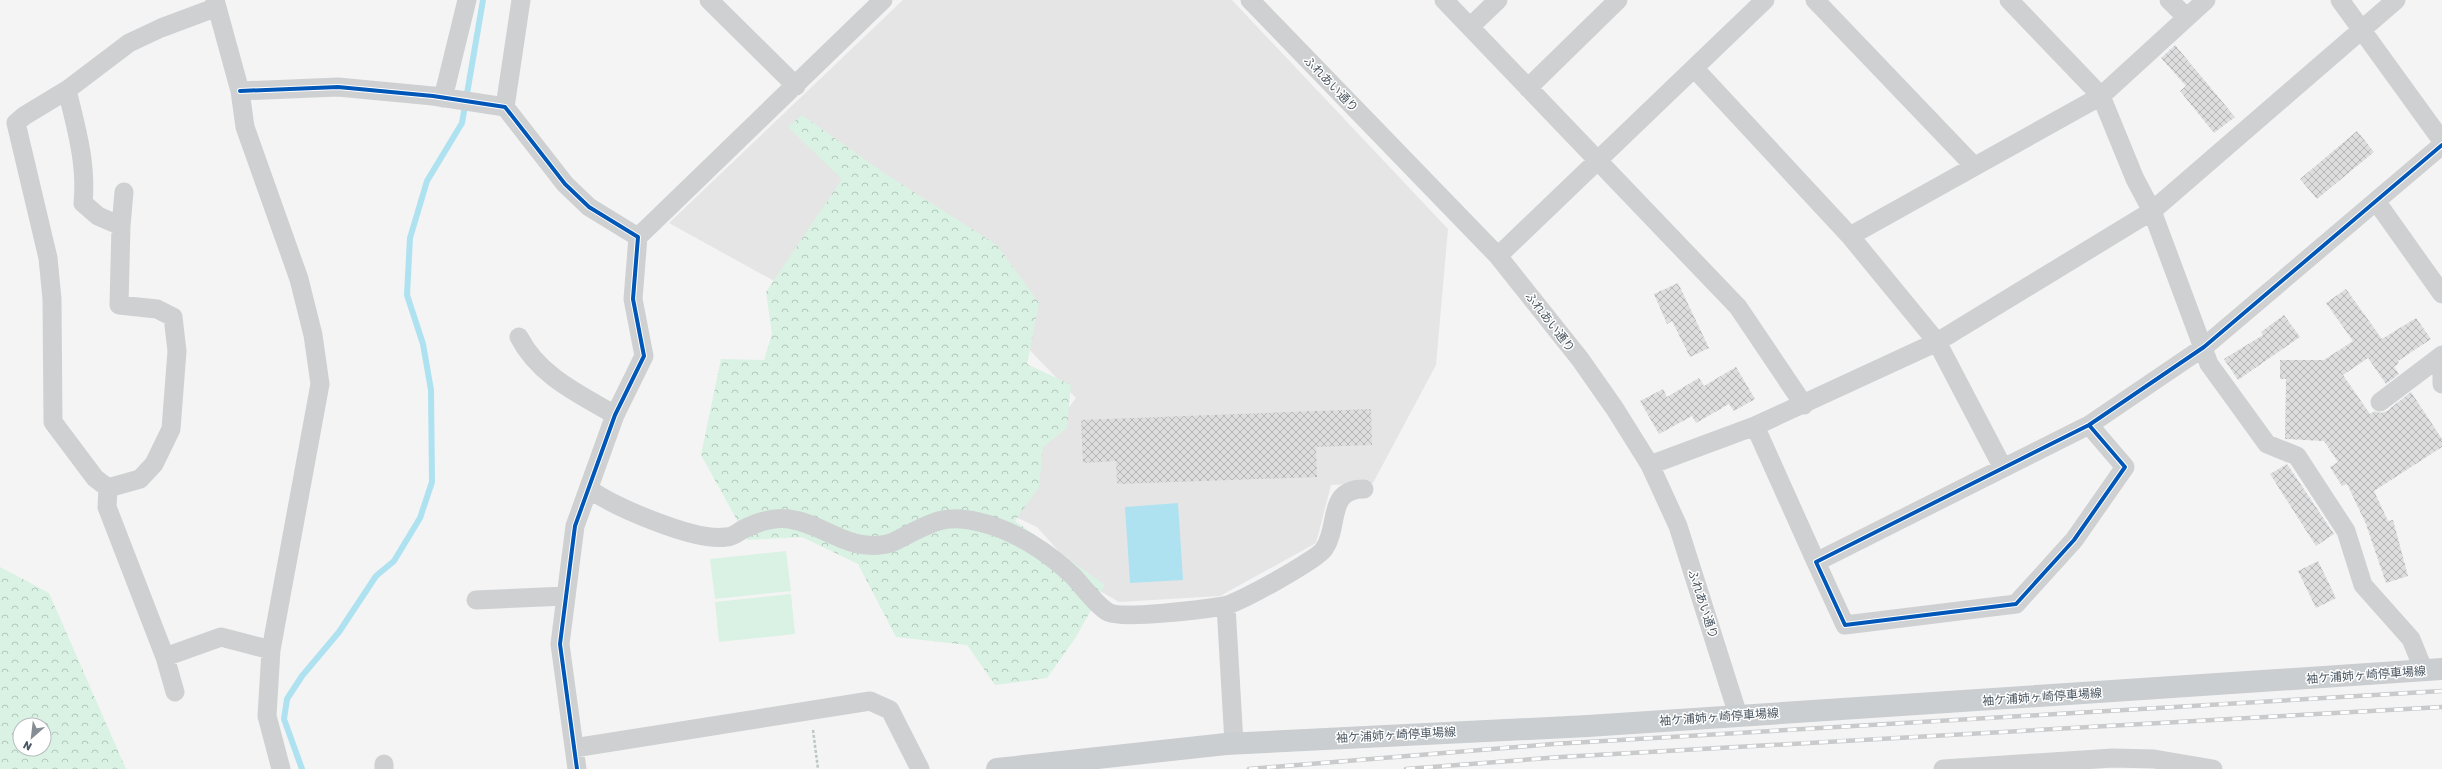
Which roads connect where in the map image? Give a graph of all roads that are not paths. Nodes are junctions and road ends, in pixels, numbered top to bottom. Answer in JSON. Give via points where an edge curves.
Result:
{"nodes":[{"id":1,"x":467,"y":0,"type":"edge"},
{"id":2,"x":521,"y":0,"type":"edge"},
{"id":3,"x":709,"y":0,"type":"edge"},
{"id":4,"x":882,"y":0,"type":"edge"},
{"id":5,"x":1250,"y":0,"type":"edge"},
{"id":6,"x":1444,"y":0,"type":"edge"},
{"id":7,"x":1498,"y":0,"type":"edge"},
{"id":8,"x":1618,"y":0,"type":"edge"},
{"id":9,"x":1765,"y":0,"type":"edge"},
{"id":10,"x":1815,"y":0,"type":"edge"},
{"id":11,"x":2009,"y":0,"type":"edge"},
{"id":12,"x":2169,"y":0,"type":"edge"},
{"id":13,"x":2206,"y":0,"type":"edge"},
{"id":14,"x":2340,"y":0,"type":"edge"},
{"id":15,"x":2396,"y":0,"type":"edge"},
{"id":16,"x":216,"y":3,"type":"edge"},
{"id":17,"x":2186,"y":17,"type":"junction"},
{"id":18,"x":1470,"y":27,"type":"junction"},
{"id":19,"x":2361,"y":29,"type":"junction"},
{"id":20,"x":1695,"y":69,"type":"junction"},
{"id":21,"x":796,"y":86,"type":"junction"},
{"id":22,"x":1528,"y":88,"type":"junction"},
{"id":23,"x":67,"y":90,"type":"junction"},
{"id":24,"x":240,"y":91,"type":"junction"},
{"id":25,"x":2101,"y":96,"type":"junction"},
{"id":26,"x":443,"y":98,"type":"junction"},
{"id":27,"x":505,"y":107,"type":"junction"},
{"id":28,"x":2442,"y":141,"type":"edge"},
{"id":29,"x":2442,"y":145,"type":"edge"},
{"id":30,"x":1599,"y":160,"type":"junction"},
{"id":31,"x":1973,"y":166,"type":"junction"},
{"id":32,"x":124,"y":192,"type":"dead end"},
{"id":33,"x":2376,"y":201,"type":"junction"},
{"id":34,"x":2152,"y":211,"type":"junction"},
{"id":35,"x":122,"y":226,"type":"junction"},
{"id":36,"x":638,"y":236,"type":"junction"},
{"id":37,"x":1850,"y":236,"type":"junction"},
{"id":38,"x":1498,"y":256,"type":"junction"},
{"id":39,"x":2442,"y":294,"type":"edge"},
{"id":40,"x":519,"y":337,"type":"dead end"},
{"id":41,"x":1937,"y":342,"type":"junction"},
{"id":42,"x":2204,"y":347,"type":"junction"},
{"id":43,"x":2442,"y":355,"type":"edge"},
{"id":44,"x":2442,"y":373,"type":"edge"},
{"id":45,"x":2442,"y":384,"type":"edge"},
{"id":46,"x":2380,"y":402,"type":"dead end"},
{"id":47,"x":1804,"y":404,"type":"junction"},
{"id":48,"x":615,"y":415,"type":"junction"},
{"id":49,"x":2090,"y":425,"type":"junction"},
{"id":50,"x":1755,"y":426,"type":"junction"},
{"id":51,"x":1650,"y":465,"type":"junction"},
{"id":52,"x":2003,"y":468,"type":"junction"},
{"id":53,"x":108,"y":488,"type":"junction"},
{"id":54,"x":588,"y":489,"type":"junction"},
{"id":55,"x":1364,"y":489,"type":"dead end"},
{"id":56,"x":1816,"y":562,"type":"junction"},
{"id":57,"x":566,"y":596,"type":"junction"},
{"id":58,"x":476,"y":600,"type":"dead end"},
{"id":59,"x":1226,"y":606,"type":"junction"},
{"id":60,"x":271,"y":650,"type":"junction"},
{"id":61,"x":165,"y":657,"type":"junction"},
{"id":62,"x":2433,"y":670,"type":"edge"},
{"id":63,"x":176,"y":692,"type":"dead end"},
{"id":64,"x":1738,"y":715,"type":"junction"},
{"id":65,"x":1234,"y":743,"type":"junction"},
{"id":66,"x":574,"y":748,"type":"junction"},
{"id":67,"x":281,"y":769,"type":"edge"},
{"id":68,"x":577,"y":769,"type":"edge"},
{"id":69,"x":920,"y":769,"type":"edge"},
{"id":70,"x":997,"y":769,"type":"edge"},
{"id":71,"x":1943,"y":769,"type":"edge"},
{"id":72,"x":2213,"y":769,"type":"edge"}],
"edges":[{"from":1,"to":26,"type":"street"},
{"from":2,"to":27,"type":"street"},
{"from":3,"to":21,"type":"street"},
{"from":4,"to":21,"type":"street"},
{"from":5,"to":38,"type":"street","name":"ふれあい通り"},
{"from":6,"to":18,"type":"street"},
{"from":7,"to":18,"type":"street"},
{"from":8,"to":22,"type":"street"},
{"from":9,"to":20,"type":"street"},
{"from":10,"to":31,"type":"street"},
{"from":11,"to":25,"type":"street"},
{"from":12,"to":17,"type":"street"},
{"from":13,"to":17,"type":"street"},
{"from":14,"to":19,"type":"street"},
{"from":15,"to":19,"type":"street"},
{"from":16,"to":23,"type":"street","via":[[129,43]]},
{"from":16,"to":24,"type":"street"},
{"from":17,"to":25,"type":"street"},
{"from":18,"to":22,"type":"street"},
{"from":19,"to":28,"type":"street"},
{"from":19,"to":34,"type":"street"},
{"from":20,"to":30,"type":"street"},
{"from":20,"to":37,"type":"street"},
{"from":21,"to":36,"type":"street"},
{"from":22,"to":30,"type":"street"},
{"from":23,"to":35,"type":"street","via":[[80,145],[83,203],[98,216]]},
{"from":23,"to":53,"type":"street","via":[[16,123],[48,258],[52,300],[53,422],[94,478]]},
{"from":24,"to":26,"type":"street","via":[[338,87]]},
{"from":24,"to":60,"type":"street","via":[[245,127],[301,286],[313,335],[320,384]]},
{"from":25,"to":31,"type":"street"},
{"from":25,"to":34,"type":"street","via":[[2135,179]]},
{"from":26,"to":27,"type":"street"},
{"from":27,"to":36,"type":"street","via":[[570,188],[589,207]]},
{"from":29,"to":33,"type":"street"},
{"from":30,"to":38,"type":"street"},
{"from":30,"to":47,"type":"street","via":[[1738,307]]},
{"from":31,"to":37,"type":"street"},
{"from":32,"to":35,"type":"street"},
{"from":33,"to":39,"type":"street"},
{"from":33,"to":42,"type":"street"},
{"from":34,"to":41,"type":"street"},
{"from":34,"to":42,"type":"street"},
{"from":35,"to":53,"type":"street","via":[[119,305],[157,309],[173,317],[177,351],[172,429],[154,464],[140,479]]},
{"from":36,"to":48,"type":"street","via":[[633,299],[644,356]]},
{"from":37,"to":41,"type":"street"},
{"from":38,"to":51,"type":"street","name":"ふれあい通り","via":[[1580,359]]},
{"from":40,"to":48,"type":"street","via":[[528,354],[555,380]]},
{"from":41,"to":47,"type":"street"},
{"from":41,"to":52,"type":"street"},
{"from":42,"to":49,"type":"street"},
{"from":42,"to":62,"type":"street","via":[[2209,364],[2267,444],[2296,456],[2346,531],[2363,585],[2411,639]]},
{"from":43,"to":46,"type":"street"},
{"from":44,"to":45,"type":"street"},
{"from":47,"to":50,"type":"street"},
{"from":48,"to":54,"type":"street"},
{"from":49,"to":52,"type":"street"},
{"from":49,"to":56,"type":"street","via":[[2125,467],[2074,540],[2016,604],[1845,625]]},
{"from":50,"to":51,"type":"street"},
{"from":50,"to":56,"type":"street"},
{"from":51,"to":64,"type":"street","name":"ふれあい通り","via":[[1678,526]]},
{"from":52,"to":56,"type":"street"},
{"from":53,"to":61,"type":"street","via":[[106,507]]},
{"from":54,"to":57,"type":"street","via":[[575,526]]},
{"from":54,"to":59,"type":"street","via":[[608,502],[709,538],[728,537],[770,519],[789,519],[815,527],[850,544],[887,544],[936,520],[955,517],[1014,533],[1062,566],[1109,613],[1126,616]]},
{"from":55,"to":59,"type":"street","via":[[1351,489],[1342,496],[1324,550],[1298,568]]},
{"from":57,"to":58,"type":"street"},
{"from":57,"to":66,"type":"street","via":[[560,644]]},
{"from":59,"to":65,"type":"street"},
{"from":60,"to":61,"type":"street","via":[[221,637]]},
{"from":60,"to":67,"type":"street","via":[[267,716]]},
{"from":61,"to":63,"type":"street"},
{"from":62,"to":64,"type":"main road","name":"袖ケ浦姉ヶ崎停車場線"},
{"from":64,"to":65,"type":"main road","name":"袖ケ浦姉ヶ崎停車場線","via":[[1588,726]]},
{"from":65,"to":70,"type":"main road","name":"袖ケ浦姉ヶ崎停車場線"},
{"from":66,"to":68,"type":"street"},
{"from":66,"to":69,"type":"street","via":[[870,701],[890,710]]},
{"from":71,"to":72,"type":"street","via":[[2113,758],[2154,759]]}]}
